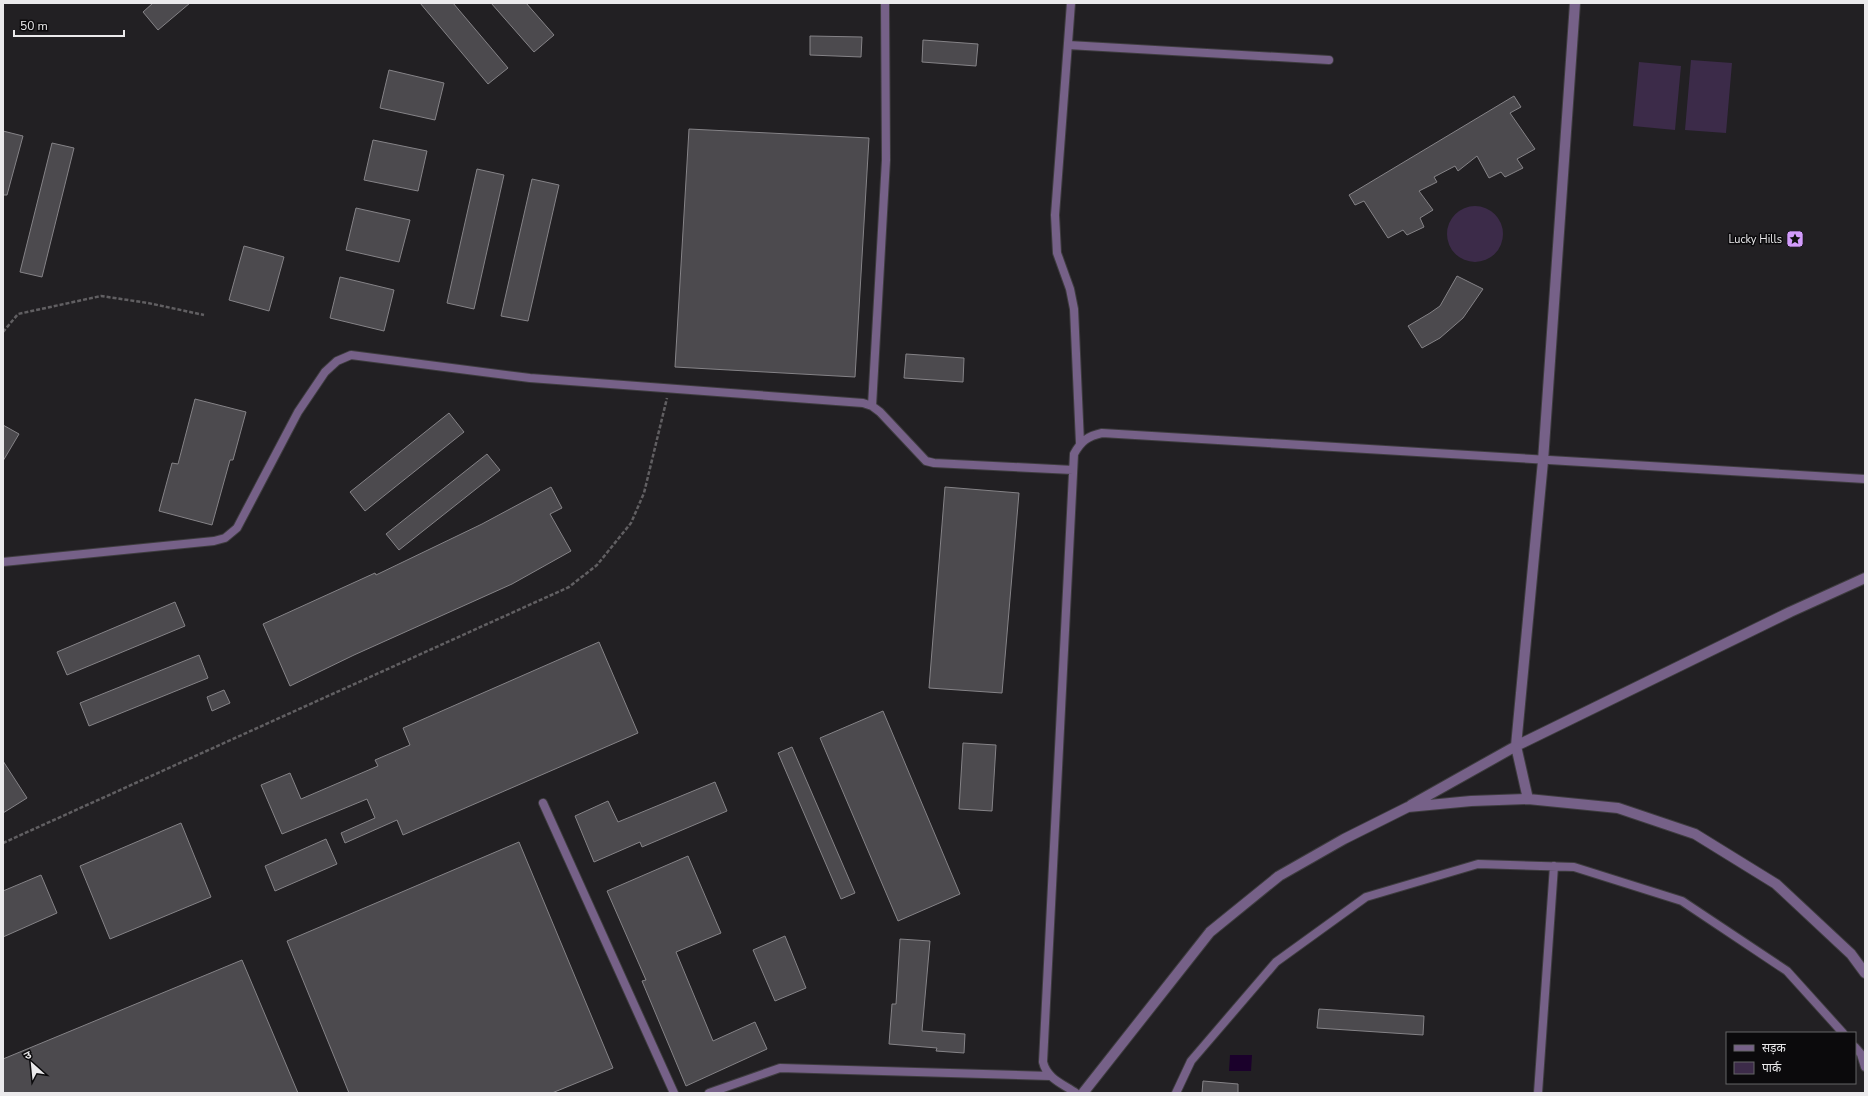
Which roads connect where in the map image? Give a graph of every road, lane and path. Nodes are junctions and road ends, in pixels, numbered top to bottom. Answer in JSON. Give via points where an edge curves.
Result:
{"nodes":[{"id":1,"x":885,"y":3,"type":"edge"},
{"id":2,"x":1071,"y":3,"type":"edge"},
{"id":3,"x":1575,"y":3,"type":"edge"},
{"id":4,"x":1068,"y":45,"type":"junction"},
{"id":5,"x":1330,"y":60,"type":"dead end"},
{"id":6,"x":204,"y":315,"type":"dead end"},
{"id":7,"x":3,"y":332,"type":"edge"},
{"id":8,"x":669,"y":389,"type":"junction"},
{"id":9,"x":872,"y":406,"type":"junction"},
{"id":10,"x":1080,"y":443,"type":"junction"},
{"id":11,"x":1543,"y":460,"type":"junction"},
{"id":12,"x":1074,"y":470,"type":"junction"},
{"id":13,"x":1865,"y":479,"type":"edge"},
{"id":14,"x":3,"y":562,"type":"edge"},
{"id":15,"x":1865,"y":578,"type":"edge"},
{"id":16,"x":1516,"y":746,"type":"junction"},
{"id":17,"x":1528,"y":799,"type":"junction"},
{"id":18,"x":543,"y":802,"type":"dead end"},
{"id":19,"x":1408,"y":807,"type":"junction"},
{"id":20,"x":3,"y":843,"type":"edge"},
{"id":21,"x":1554,"y":866,"type":"junction"},
{"id":22,"x":1865,"y":973,"type":"edge"},
{"id":23,"x":1842,"y":1032,"type":"edge"},
{"id":24,"x":1856,"y":1048,"type":"edge"},
{"id":25,"x":1865,"y":1067,"type":"edge"},
{"id":26,"x":1050,"y":1076,"type":"junction"},
{"id":27,"x":674,"y":1093,"type":"edge"},
{"id":28,"x":709,"y":1093,"type":"edge"},
{"id":29,"x":1076,"y":1093,"type":"edge"},
{"id":30,"x":1083,"y":1093,"type":"edge"},
{"id":31,"x":1176,"y":1093,"type":"edge"},
{"id":32,"x":1538,"y":1093,"type":"edge"}],
"edges":[{"from":1,"to":9,"type":"lane","via":[[886,160]]},
{"from":2,"to":4,"type":"lane"},
{"from":3,"to":11,"type":"street"},
{"from":4,"to":5,"type":"lane"},
{"from":4,"to":10,"type":"lane","via":[[1055,215],[1057,253],[1074,309]]},
{"from":6,"to":7,"type":"path","via":[[101,296],[18,314]]},
{"from":8,"to":9,"type":"lane","via":[[863,403]]},
{"from":8,"to":14,"type":"lane","via":[[530,378],[351,355],[337,361],[324,372],[298,412],[237,528],[225,538]]},
{"from":8,"to":20,"type":"path","via":[[644,493],[631,523],[597,566],[569,587]]},
{"from":9,"to":12,"type":"lane","via":[[926,461]]},
{"from":10,"to":11,"type":"lane","via":[[1091,435],[1102,433]]},
{"from":10,"to":12,"type":"lane","via":[[1074,454]]},
{"from":11,"to":13,"type":"lane"},
{"from":11,"to":16,"type":"street"},
{"from":12,"to":26,"type":"lane","via":[[1043,1062]]},
{"from":15,"to":16,"type":"street"},
{"from":16,"to":17,"type":"street"},
{"from":16,"to":19,"type":"street"},
{"from":17,"to":19,"type":"street","via":[[1471,800]]},
{"from":17,"to":22,"type":"street","via":[[1618,808],[1695,834],[1776,884],[1851,954]]},
{"from":18,"to":27,"type":"lane"},
{"from":19,"to":30,"type":"street","via":[[1279,876],[1210,932]]},
{"from":21,"to":23,"type":"lane","via":[[1574,867],[1682,901],[1787,971]]},
{"from":21,"to":31,"type":"lane","via":[[1478,864],[1366,897],[1276,962],[1191,1061]]},
{"from":21,"to":32,"type":"lane"},
{"from":24,"to":25,"type":"lane"},
{"from":26,"to":28,"type":"lane","via":[[780,1068]]},
{"from":26,"to":29,"type":"lane"}]}
